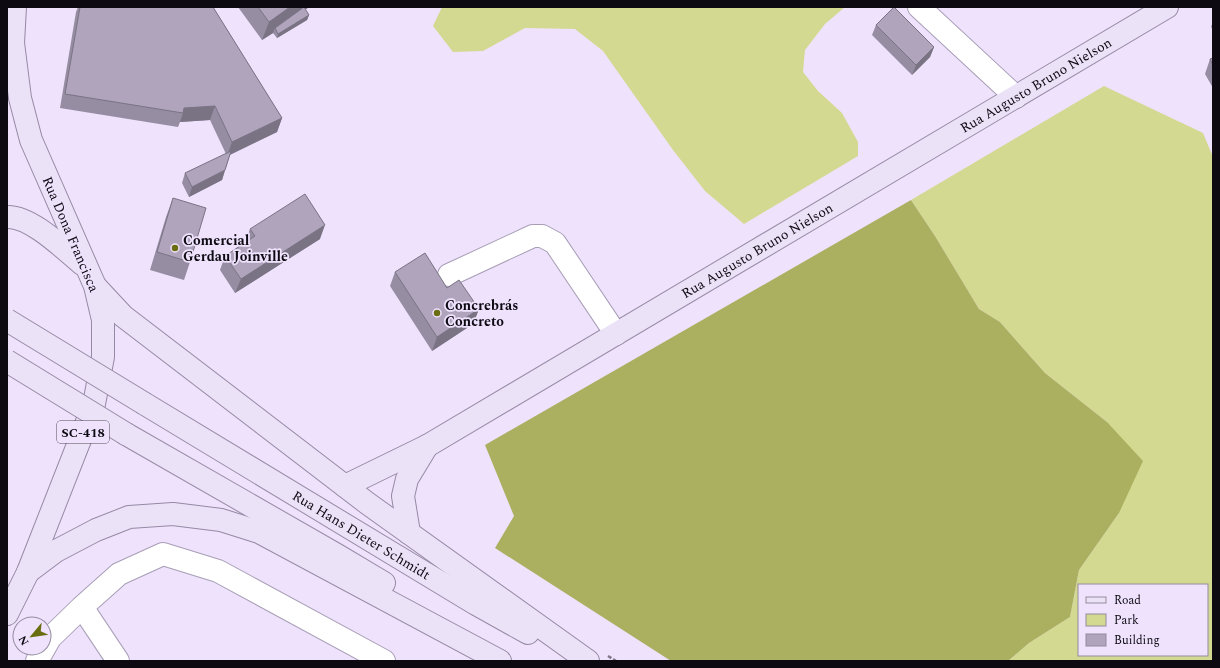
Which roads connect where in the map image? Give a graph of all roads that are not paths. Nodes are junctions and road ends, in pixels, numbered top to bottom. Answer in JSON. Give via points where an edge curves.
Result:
{"nodes":[{"id":1,"x":15,"y":7,"type":"edge"},
{"id":2,"x":919,"y":7,"type":"edge"},
{"id":3,"x":1167,"y":7,"type":"edge"},
{"id":4,"x":10,"y":40,"type":"edge"},
{"id":5,"x":1016,"y":96,"type":"junction"},
{"id":6,"x":7,"y":217,"type":"edge"},
{"id":7,"x":449,"y":275,"type":"dead end"},
{"id":8,"x":91,"y":278,"type":"junction"},
{"id":9,"x":7,"y":320,"type":"edge"},
{"id":10,"x":616,"y":334,"type":"junction"},
{"id":11,"x":7,"y":361,"type":"edge"},
{"id":12,"x":427,"y":446,"type":"junction"},
{"id":13,"x":345,"y":486,"type":"junction"},
{"id":14,"x":409,"y":533,"type":"junction"},
{"id":15,"x":28,"y":572,"type":"junction"},
{"id":16,"x":82,"y":607,"type":"junction"},
{"id":17,"x":7,"y":614,"type":"edge"},
{"id":18,"x":37,"y":661,"type":"edge"},
{"id":19,"x":118,"y":661,"type":"edge"},
{"id":20,"x":384,"y":661,"type":"edge"},
{"id":21,"x":500,"y":661,"type":"edge"},
{"id":22,"x":511,"y":661,"type":"edge"},
{"id":23,"x":580,"y":661,"type":"edge"},
{"id":24,"x":588,"y":661,"type":"edge"}],
"edges":[{"from":1,"to":4,"type":"main road","name":"Rua Dona Francisca"},
{"from":2,"to":5,"type":"street"},
{"from":3,"to":5,"type":"main road","name":"Rua Augusto Bruno Nielson"},
{"from":4,"to":8,"type":"main road","name":"Rua Dona Francisca","via":[[20,98],[31,140]]},
{"from":5,"to":10,"type":"main road","name":"Rua Augusto Bruno Nielson"},
{"from":6,"to":8,"type":"main road","via":[[15,217],[40,230]]},
{"from":7,"to":10,"type":"street","via":[[533,236],[542,236],[555,243]]},
{"from":8,"to":13,"type":"main road","via":[[123,316]]},
{"from":8,"to":15,"type":"main road","name":"Rua Dona Francisca","number":"SC-418","via":[[103,320],[103,357],[94,404]]},
{"from":9,"to":23,"type":"main road","name":"Rua Hans Dieter Schmidt","bridge":true,"via":[[476,604]]},
{"from":10,"to":12,"type":"main road","name":"Rua Augusto Bruno Nielson"},
{"from":11,"to":22,"type":"main road","bridge":true,"via":[[126,434],[338,555]]},
{"from":12,"to":13,"type":"main road"},
{"from":12,"to":14,"type":"main road","name":"Rua Augusto Bruno Nielson","via":[[406,479],[403,496]]},
{"from":13,"to":14,"type":"main road"},
{"from":14,"to":24,"type":"main road"},
{"from":15,"to":17,"type":"main road","name":"Rua Dona Francisca","number":"SC-418"},
{"from":15,"to":21,"type":"main road","via":[[56,551],[129,516],[173,514],[221,520],[259,532]]},
{"from":16,"to":18,"type":"street","via":[[50,638]]},
{"from":16,"to":19,"type":"street"},
{"from":16,"to":20,"type":"street","via":[[119,574],[163,554],[218,571]]}]}
